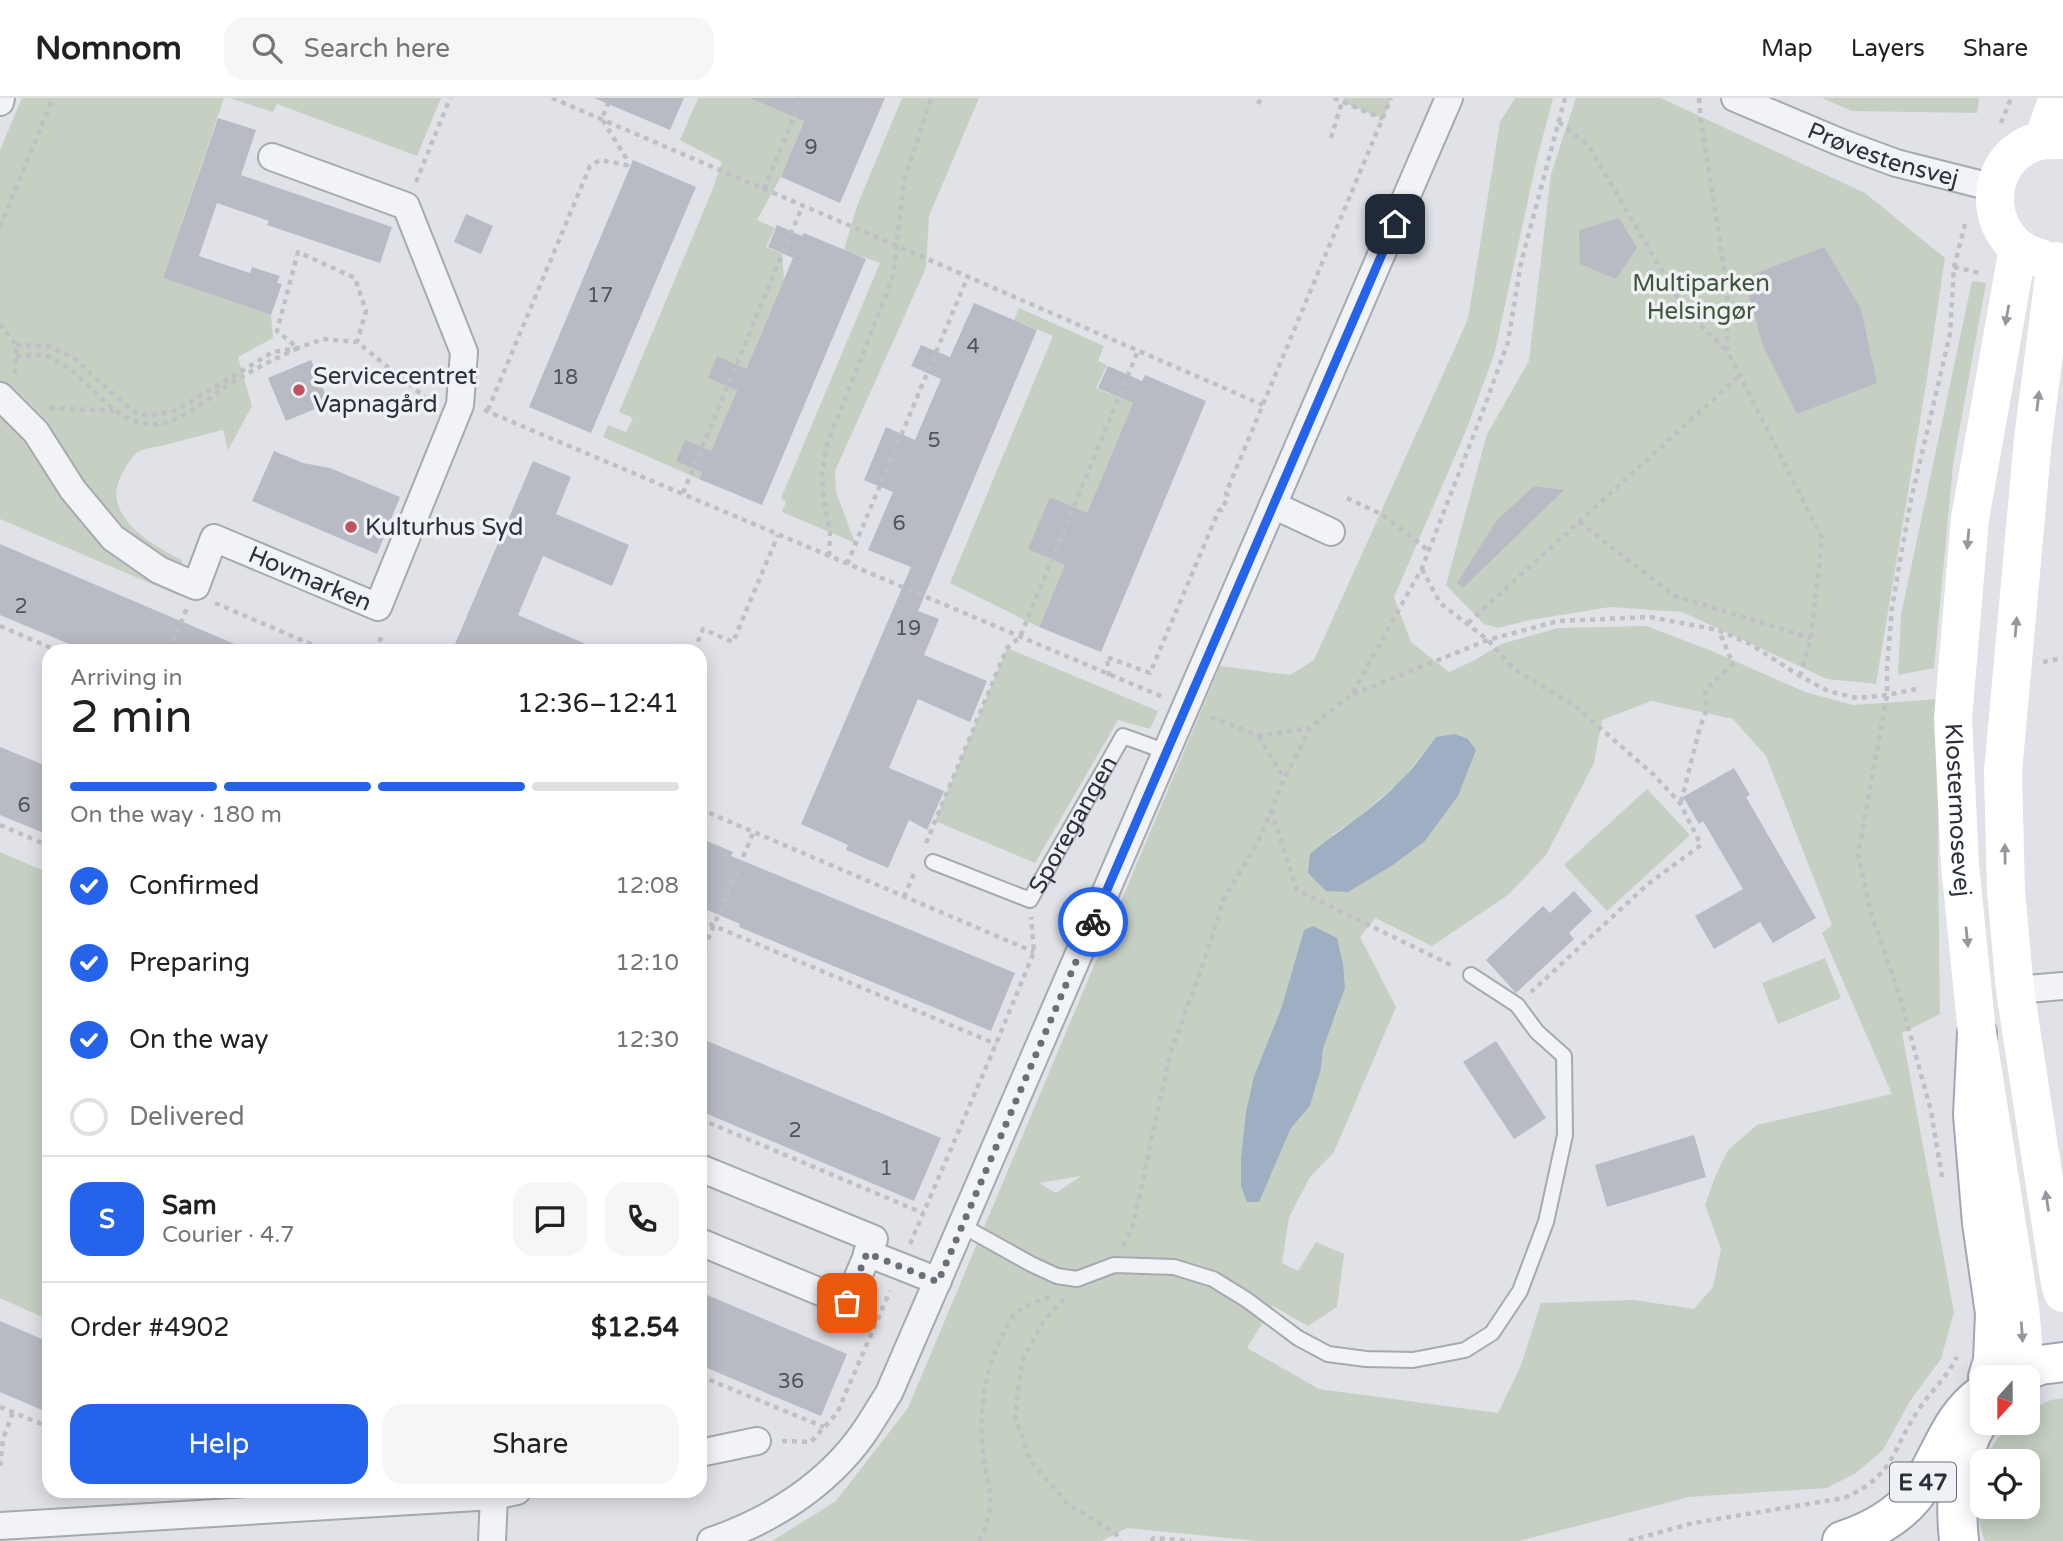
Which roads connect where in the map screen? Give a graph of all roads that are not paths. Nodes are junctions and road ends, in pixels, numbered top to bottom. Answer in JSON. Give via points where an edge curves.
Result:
{"nodes":[{"id":1,"x":1449,"y":98,"type":"edge"},
{"id":2,"x":1735,"y":98,"type":"edge"},
{"id":3,"x":2058,"y":98,"type":"edge"},
{"id":4,"x":2053,"y":140,"type":"edge"},
{"id":5,"x":272,"y":157,"type":"dead end"},
{"id":6,"x":1981,"y":200,"type":"junction"},
{"id":7,"x":2018,"y":248,"type":"junction"},
{"id":8,"x":2059,"y":260,"type":"edge"},
{"id":9,"x":4,"y":400,"type":"edge"},
{"id":10,"x":1273,"y":505,"type":"junction"},
{"id":11,"x":1331,"y":532,"type":"dead end"},
{"id":12,"x":1167,"y":752,"type":"junction"},
{"id":13,"x":933,"y":862,"type":"dead end"},
{"id":14,"x":1471,"y":975,"type":"road end"},
{"id":15,"x":2063,"y":986,"type":"edge"},
{"id":16,"x":2015,"y":990,"type":"junction"},
{"id":17,"x":707,"y":1171,"type":"edge"},
{"id":18,"x":961,"y":1225,"type":"junction"},
{"id":19,"x":707,"y":1245,"type":"edge"},
{"id":20,"x":867,"y":1253,"type":"junction"},
{"id":21,"x":938,"y":1282,"type":"junction"},
{"id":22,"x":2063,"y":1293,"type":"edge"},
{"id":23,"x":2063,"y":1362,"type":"edge"},
{"id":24,"x":2021,"y":1365,"type":"edge"},
{"id":25,"x":2040,"y":1365,"type":"edge"},
{"id":26,"x":1970,"y":1410,"type":"edge"},
{"id":27,"x":1971,"y":1435,"type":"edge"},
{"id":28,"x":757,"y":1441,"type":"road end"},
{"id":29,"x":707,"y":1452,"type":"edge"},
{"id":30,"x":428,"y":1498,"type":"edge"},
{"id":31,"x":504,"y":1498,"type":"edge"},
{"id":32,"x":0,"y":1526,"type":"edge"},
{"id":33,"x":492,"y":1541,"type":"edge"},
{"id":34,"x":711,"y":1541,"type":"edge"},
{"id":35,"x":1842,"y":1541,"type":"edge"},
{"id":36,"x":1959,"y":1541,"type":"edge"}],
"edges":[{"from":1,"to":10,"type":"street"},
{"from":2,"to":6,"type":"street","name":"Prøvestensvej"},
{"from":3,"to":4,"type":"main road"},
{"from":4,"to":6,"type":"main road","via":[[2026,145],[2012,156]]},
{"from":5,"to":9,"type":"street","name":"Hovmarken","via":[[406,206],[464,352],[469,406],[378,607],[214,538],[196,586],[159,570],[113,538],[73,490],[36,432]]},
{"from":6,"to":7,"type":"main road","via":[[1994,205],[2006,236]]},
{"from":7,"to":8,"type":"main road","via":[[2036,258]]},
{"from":7,"to":24,"type":"main road","name":"Klostermosevej","one_way":true,"via":[[1970,519],[1953,718],[1960,865],[1977,1033],[2020,1308]]},
{"from":16,"to":8,"type":"main road","name":"Klostermosevej","one_way":true,"via":[[2006,891],[2003,772],[2033,439]]},
{"from":10,"to":11,"type":"street"},
{"from":10,"to":12,"type":"street"},
{"from":12,"to":13,"type":"lane","name":"Sporegangen","via":[[1123,736],[1030,900]]},
{"from":12,"to":18,"type":"street"},
{"from":14,"to":18,"type":"lane","via":[[1517,1005],[1537,1032],[1564,1056],[1564,1135],[1546,1222],[1520,1291],[1492,1333],[1465,1350],[1413,1360],[1328,1354],[1213,1279],[1174,1268],[1114,1265],[1077,1279],[1057,1276]]},
{"from":15,"to":16,"type":"street"},
{"from":22,"to":16,"type":"main road","name":"Klostermosevej","one_way":true},
{"from":17,"to":20,"type":"street","via":[[874,1238]]},
{"from":18,"to":21,"type":"street"},
{"from":19,"to":20,"type":"street","via":[[847,1303]]},
{"from":20,"to":21,"type":"street"},
{"from":21,"to":34,"type":"street","via":[[889,1393],[862,1436],[828,1474],[788,1505],[744,1530]]},
{"from":23,"to":25,"type":"main road"},
{"from":26,"to":35,"type":"main road","number":"E 47","via":[[1952,1426],[1914,1496],[1885,1521]]},
{"from":27,"to":36,"type":"main road","number":"E 47","via":[[1961,1462],[1956,1506]]},
{"from":28,"to":29,"type":"street"},
{"from":30,"to":32,"type":"street"},
{"from":31,"to":33,"type":"street"}]}
